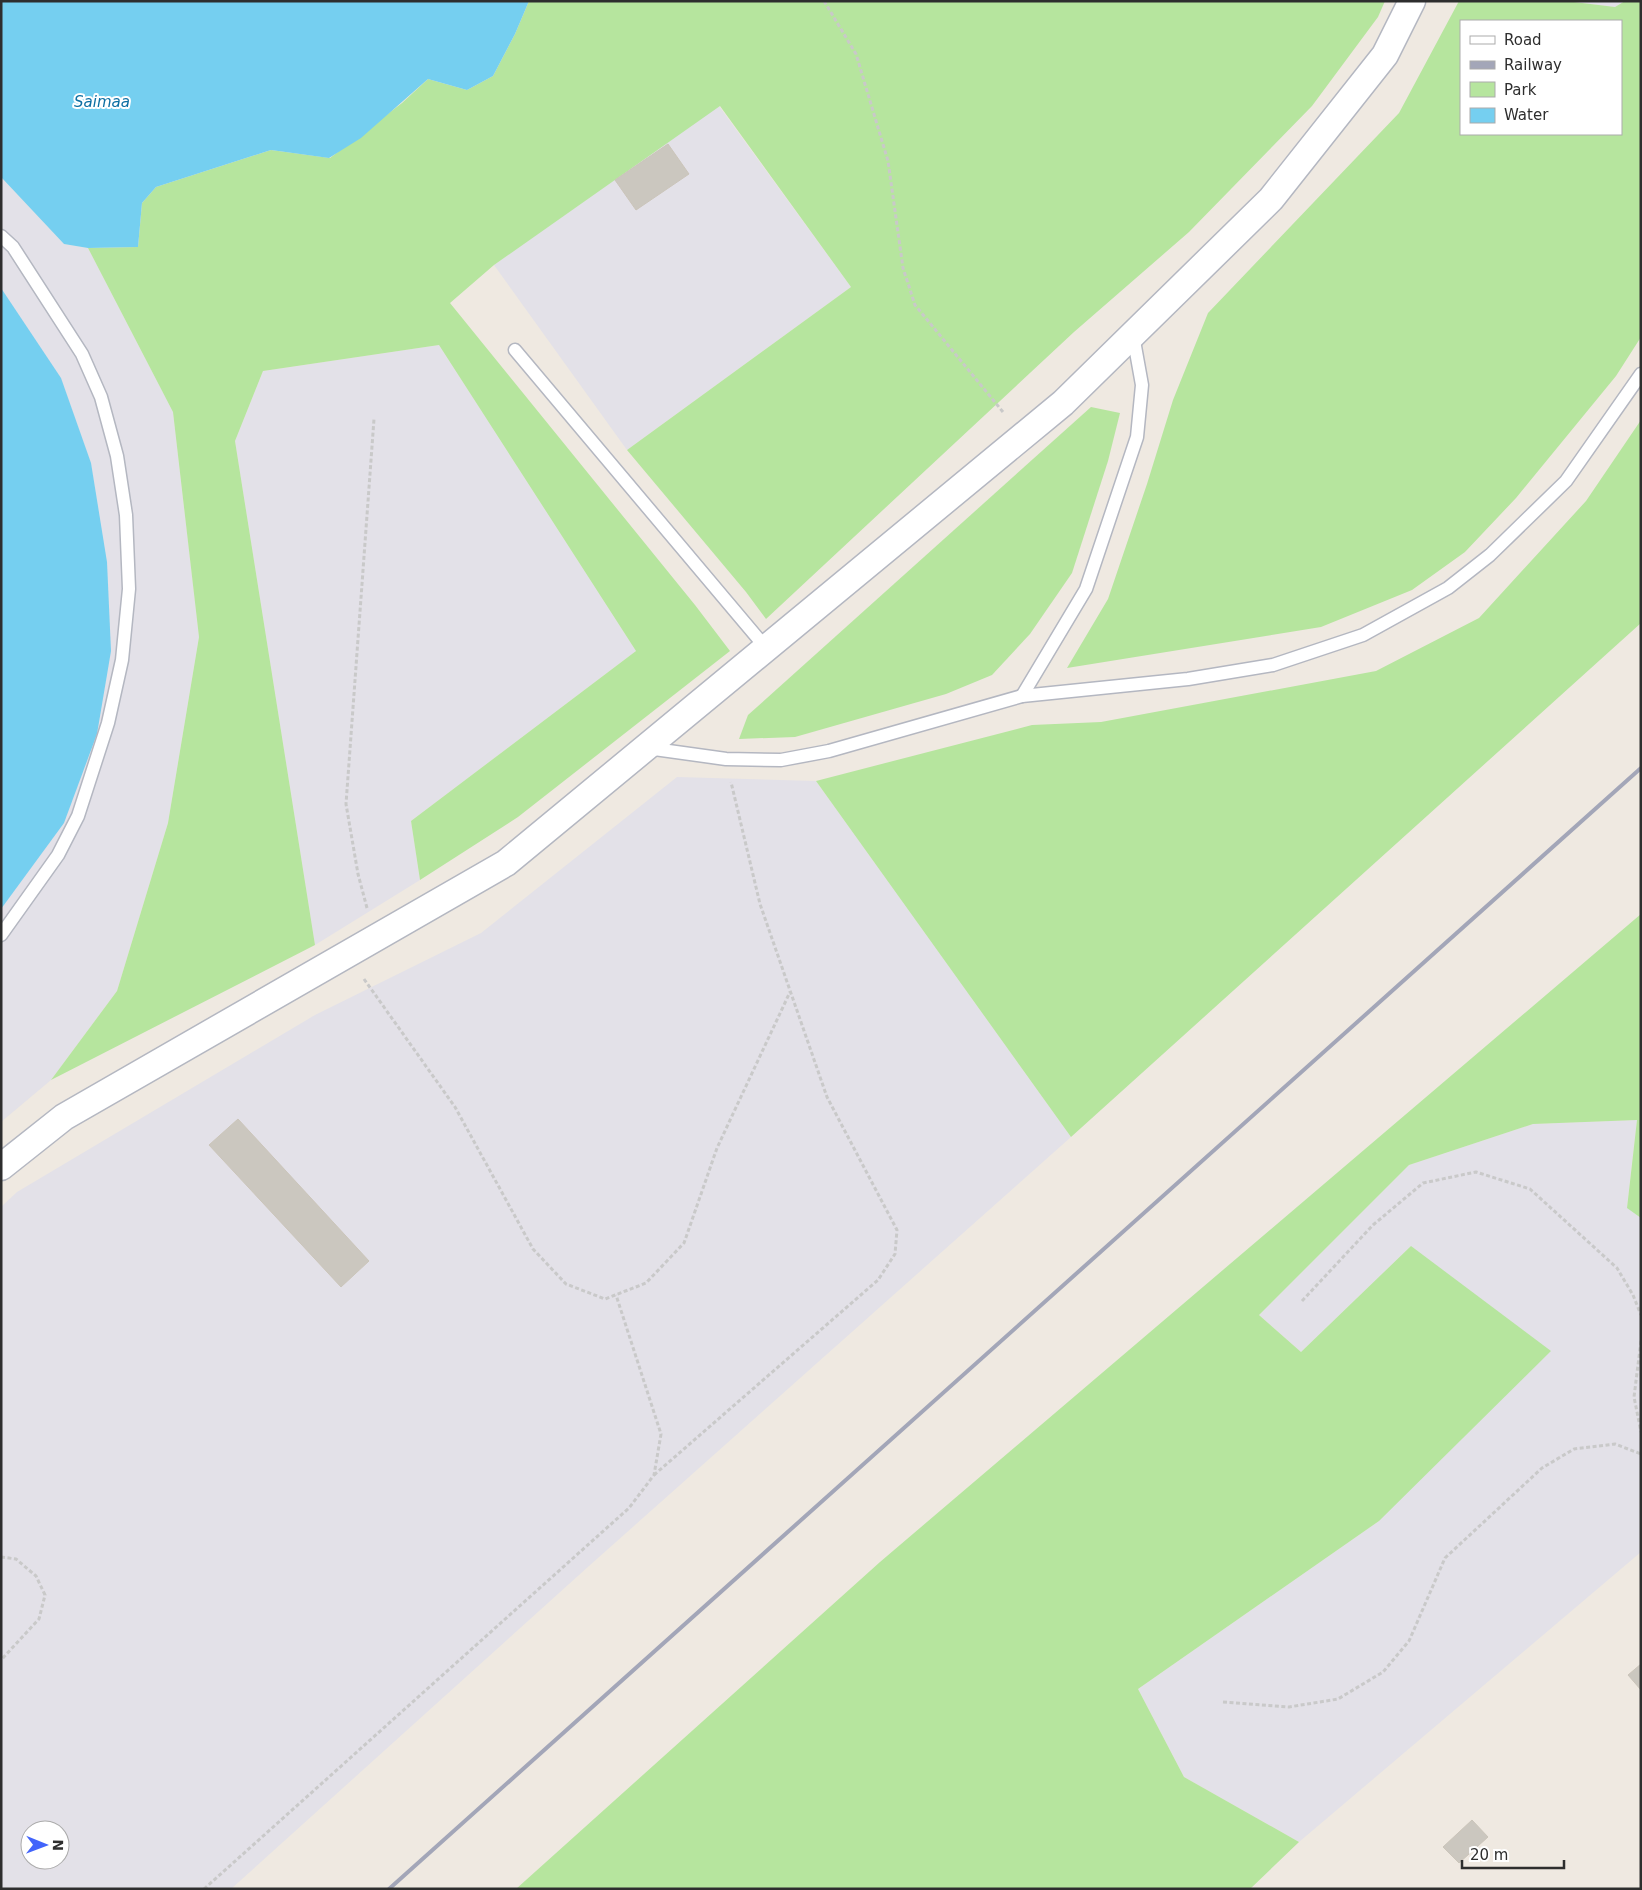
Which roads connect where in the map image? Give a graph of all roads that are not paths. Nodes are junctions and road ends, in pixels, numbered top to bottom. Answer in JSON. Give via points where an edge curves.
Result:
{"nodes":[{"id":1,"x":1412,"y":1,"type":"edge"},
{"id":2,"x":1,"y":236,"type":"edge"},
{"id":3,"x":1133,"y":335,"type":"junction"},
{"id":4,"x":515,"y":350,"type":"dead end"},
{"id":5,"x":1641,"y":374,"type":"edge"},
{"id":6,"x":766,"y":648,"type":"junction"},
{"id":7,"x":1022,"y":696,"type":"junction"},
{"id":8,"x":645,"y":748,"type":"junction"},
{"id":9,"x":1,"y":935,"type":"edge"},
{"id":10,"x":1,"y":1167,"type":"edge"}],
"edges":[{"from":1,"to":3,"type":"street","via":[[1385,55],[1271,199]]},
{"from":2,"to":9,"type":"lane","via":[[13,246],[82,354],[101,397],[117,456],[126,516],[129,590],[122,660],[108,723],[78,816],[58,856]]},
{"from":3,"to":6,"type":"street","via":[[1063,403]]},
{"from":3,"to":7,"type":"lane","via":[[1142,385],[1137,437],[1086,589]]},
{"from":4,"to":6,"type":"lane"},
{"from":5,"to":7,"type":"lane","via":[[1566,481],[1490,555],[1448,588],[1363,635],[1274,665],[1188,679]]},
{"from":6,"to":8,"type":"street"},
{"from":7,"to":8,"type":"lane","via":[[830,751],[781,760],[726,759]]},
{"from":8,"to":10,"type":"street","via":[[506,862],[64,1117]]}]}
